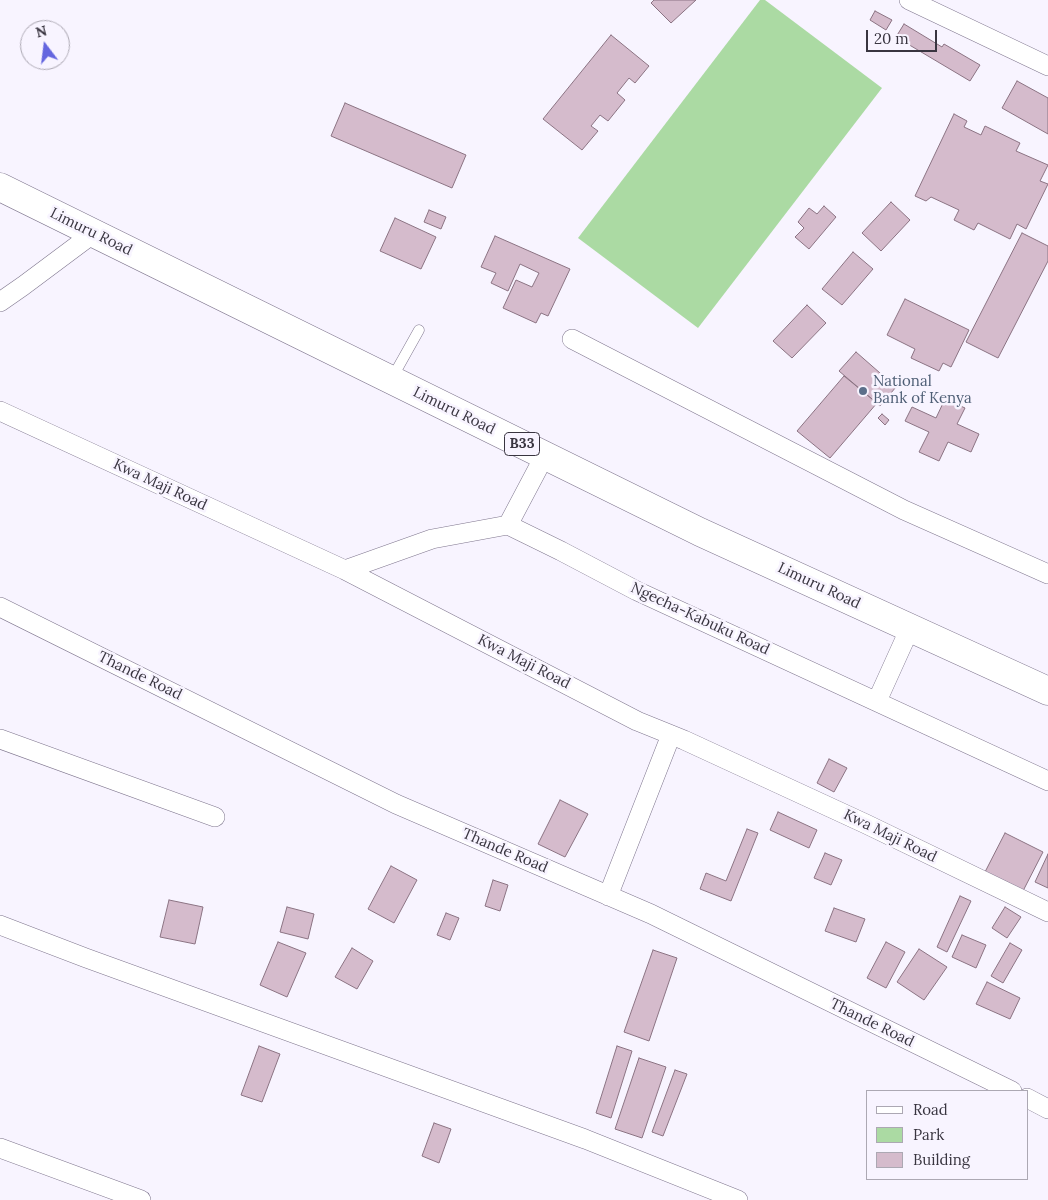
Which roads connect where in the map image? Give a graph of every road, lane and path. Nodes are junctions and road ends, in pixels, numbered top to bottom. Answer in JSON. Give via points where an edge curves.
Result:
{"nodes":[{"id":1,"x":908,"y":0,"type":"edge"},
{"id":2,"x":1048,"y":66,"type":"edge"},
{"id":3,"x":0,"y":187,"type":"edge"},
{"id":4,"x":94,"y":233,"type":"junction"},
{"id":5,"x":0,"y":302,"type":"edge"},
{"id":6,"x":419,"y":330,"type":"dead end"},
{"id":7,"x":572,"y":339,"type":"dead end"},
{"id":8,"x":391,"y":380,"type":"junction"},
{"id":9,"x":0,"y":411,"type":"edge"},
{"id":10,"x":545,"y":456,"type":"junction"},
{"id":11,"x":508,"y":525,"type":"junction"},
{"id":12,"x":345,"y":570,"type":"junction"},
{"id":13,"x":1048,"y":574,"type":"edge"},
{"id":14,"x":0,"y":607,"type":"edge"},
{"id":15,"x":910,"y":628,"type":"junction"},
{"id":16,"x":1048,"y":691,"type":"edge"},
{"id":17,"x":877,"y":701,"type":"junction"},
{"id":18,"x":671,"y":735,"type":"junction"},
{"id":19,"x":0,"y":739,"type":"edge"},
{"id":20,"x":1048,"y":781,"type":"edge"},
{"id":21,"x":215,"y":817,"type":"dead end"},
{"id":22,"x":608,"y":896,"type":"junction"},
{"id":23,"x":1048,"y":912,"type":"edge"},
{"id":24,"x":0,"y":925,"type":"edge"},
{"id":25,"x":1010,"y":1090,"type":"edge"},
{"id":26,"x":1028,"y":1099,"type":"edge"},
{"id":27,"x":1048,"y":1109,"type":"edge"},
{"id":28,"x":0,"y":1148,"type":"edge"},
{"id":29,"x":141,"y":1200,"type":"edge"},
{"id":30,"x":738,"y":1200,"type":"edge"}],
"edges":[{"from":1,"to":2,"type":"street"},
{"from":3,"to":4,"type":"highway","name":"Limuru Road","number":"B33"},
{"from":4,"to":5,"type":"street"},
{"from":4,"to":8,"type":"highway","name":"Limuru Road","number":"B33"},
{"from":6,"to":8,"type":"lane"},
{"from":7,"to":13,"type":"street","via":[[904,510]]},
{"from":8,"to":10,"type":"highway","name":"Limuru Road","number":"B33"},
{"from":9,"to":12,"type":"street","name":"Kwa Maji Road"},
{"from":10,"to":11,"type":"street"},
{"from":10,"to":15,"type":"highway","name":"Limuru Road","number":"B33","via":[[700,532]]},
{"from":11,"to":12,"type":"street","via":[[432,539]]},
{"from":11,"to":17,"type":"street","name":"Ngecha-Kabuku Road","via":[[637,591]]},
{"from":12,"to":18,"type":"street","name":"Kwa Maji Road","via":[[637,721]]},
{"from":14,"to":22,"type":"street","name":"Thande Road","via":[[396,804]]},
{"from":15,"to":16,"type":"highway","name":"Limuru Road","number":"B33"},
{"from":15,"to":17,"type":"street"},
{"from":17,"to":20,"type":"street","name":"Ngecha-Kabuku Road"},
{"from":18,"to":22,"type":"street"},
{"from":18,"to":23,"type":"street","name":"Kwa Maji Road"},
{"from":19,"to":21,"type":"street"},
{"from":22,"to":25,"type":"street","name":"Thande Road"},
{"from":24,"to":30,"type":"street","via":[[585,1138]]},
{"from":26,"to":27,"type":"street"},
{"from":28,"to":29,"type":"street"}]}
